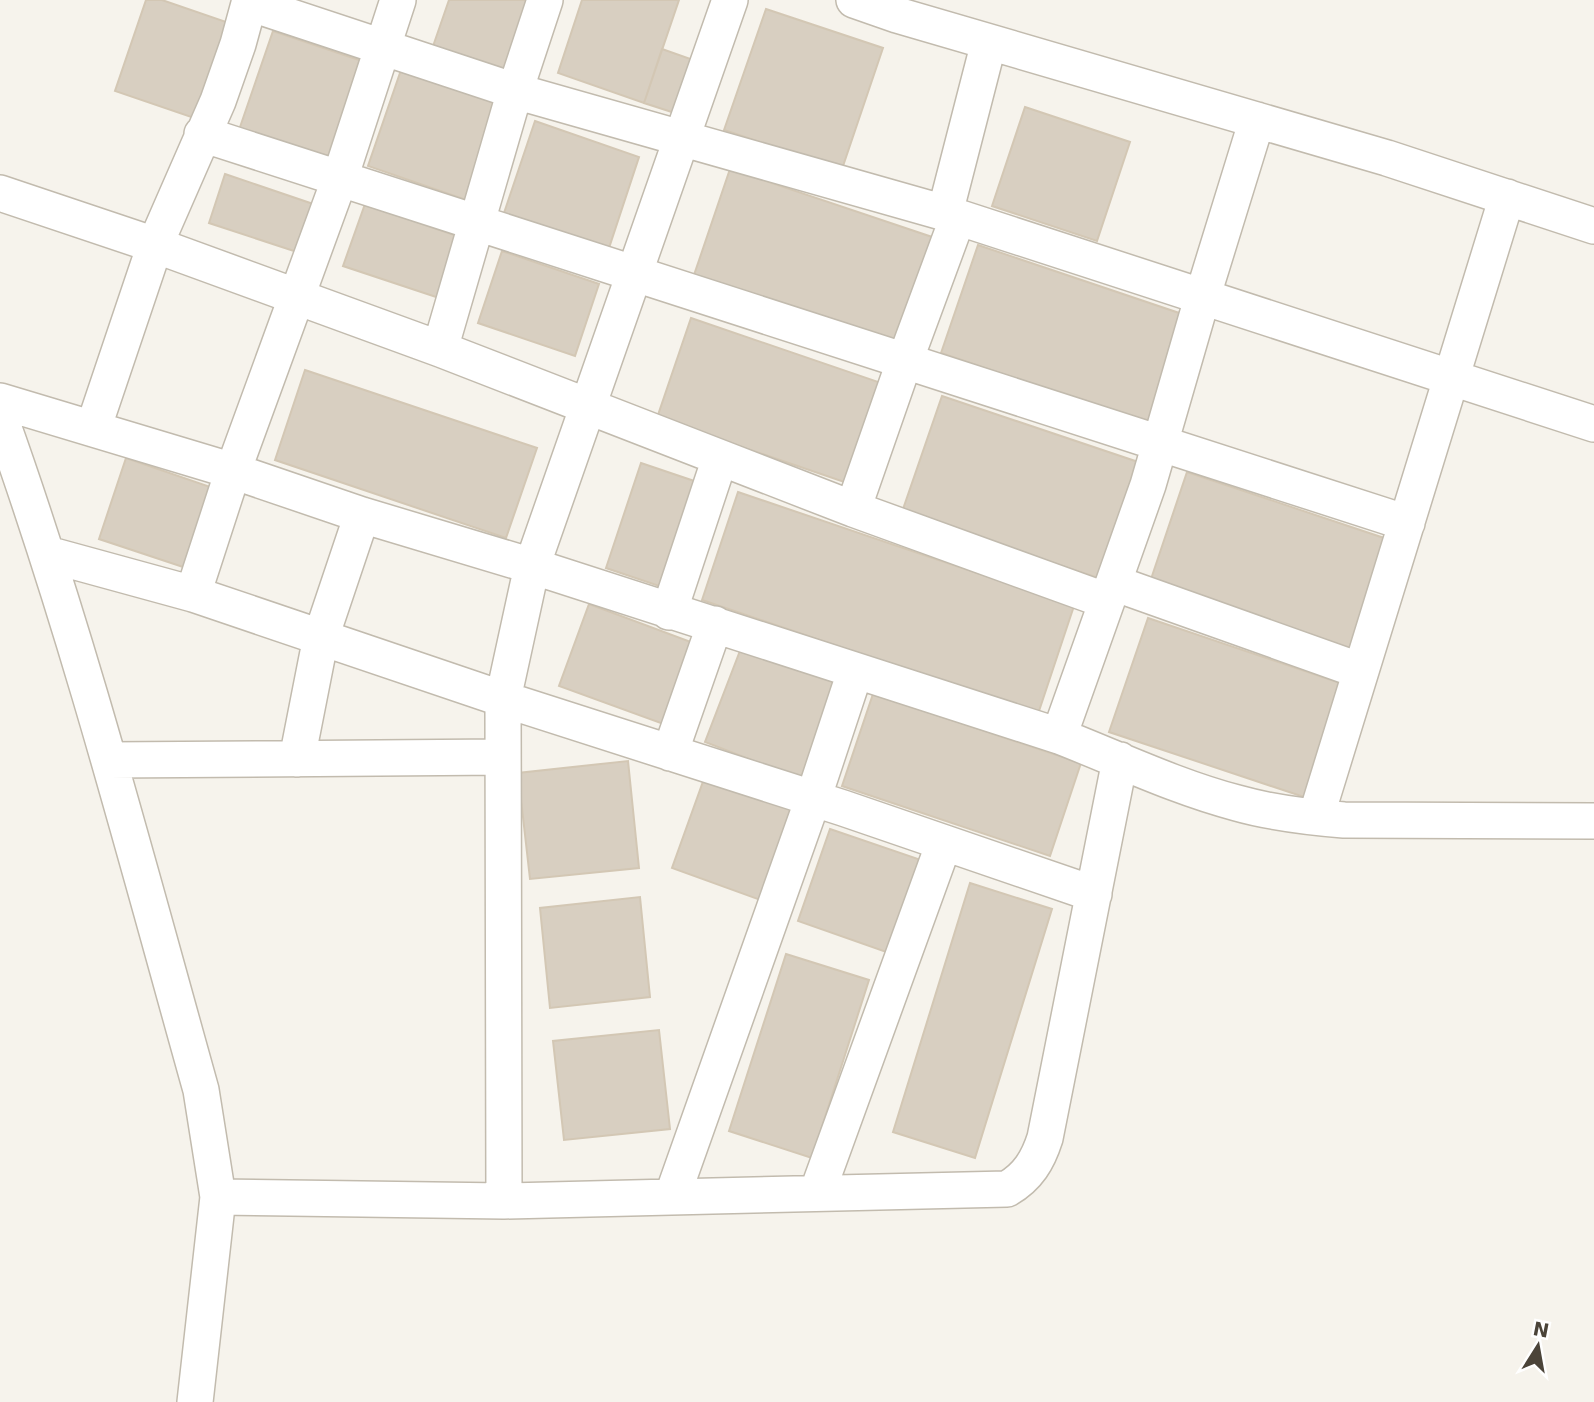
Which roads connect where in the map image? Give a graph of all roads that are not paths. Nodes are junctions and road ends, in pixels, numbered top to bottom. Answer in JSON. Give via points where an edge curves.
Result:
{"nodes":[{"id":1,"x":398,"y":0,"type":"edge"},
{"id":2,"x":545,"y":0,"type":"edge"},
{"id":3,"x":730,"y":0,"type":"edge"},
{"id":4,"x":854,"y":0,"type":"edge"},
{"id":5,"x":249,"y":2,"type":"edge"},
{"id":6,"x":989,"y":42,"type":"junction"},
{"id":7,"x":382,"y":47,"type":"junction"},
{"id":8,"x":515,"y":91,"type":"junction"},
{"id":9,"x":1257,"y":120,"type":"junction"},
{"id":10,"x":202,"y":134,"type":"junction"},
{"id":11,"x":683,"y":138,"type":"junction"},
{"id":12,"x":340,"y":178,"type":"junction"},
{"id":13,"x":0,"y":193,"type":"edge"},
{"id":14,"x":1507,"y":197,"type":"junction"},
{"id":15,"x":952,"y":215,"type":"junction"},
{"id":16,"x":476,"y":223,"type":"junction"},
{"id":17,"x":1594,"y":226,"type":"edge"},
{"id":18,"x":155,"y":245,"type":"junction"},
{"id":19,"x":635,"y":275,"type":"junction"},
{"id":20,"x":1203,"y":295,"type":"junction"},
{"id":21,"x":297,"y":296,"type":"junction"},
{"id":22,"x":440,"y":349,"type":"junction"},
{"id":23,"x":904,"y":361,"type":"junction"},
{"id":24,"x":1451,"y":379,"type":"junction"},
{"id":25,"x":0,"y":401,"type":"edge"},
{"id":26,"x":588,"y":406,"type":"junction"},
{"id":27,"x":0,"y":417,"type":"edge"},
{"id":28,"x":1594,"y":424,"type":"edge"},
{"id":29,"x":93,"y":429,"type":"junction"},
{"id":30,"x":1159,"y":444,"type":"junction"},
{"id":31,"x":720,"y":458,"type":"junction"},
{"id":32,"x":233,"y":471,"type":"junction"},
{"id":33,"x":853,"y":509,"type":"junction"},
{"id":34,"x":362,"y":516,"type":"junction"},
{"id":35,"x":1407,"y":523,"type":"junction"},
{"id":36,"x":47,"y":554,"type":"junction"},
{"id":37,"x":532,"y":566,"type":"junction"},
{"id":38,"x":1111,"y":592,"type":"junction"},
{"id":39,"x":193,"y":594,"type":"junction"},
{"id":40,"x":669,"y":612,"type":"junction"},
{"id":41,"x":715,"y":624,"type":"junction"},
{"id":42,"x":321,"y":638,"type":"junction"},
{"id":43,"x":855,"y":671,"type":"junction"},
{"id":44,"x":1361,"y":671,"type":"junction"},
{"id":45,"x":503,"y":699,"type":"junction"},
{"id":46,"x":1059,"y":736,"type":"junction"},
{"id":47,"x":670,"y":752,"type":"junction"},
{"id":48,"x":503,"y":757,"type":"junction"},
{"id":49,"x":297,"y":758,"type":"junction"},
{"id":50,"x":109,"y":760,"type":"junction"},
{"id":51,"x":1121,"y":760,"type":"junction"},
{"id":52,"x":813,"y":799,"type":"junction"},
{"id":53,"x":1316,"y":817,"type":"junction"},
{"id":54,"x":1594,"y":821,"type":"edge"},
{"id":55,"x":944,"y":843,"type":"junction"},
{"id":56,"x":1094,"y":894,"type":"junction"},
{"id":57,"x":817,"y":1193,"type":"junction"},
{"id":58,"x":218,"y":1197,"type":"junction"},
{"id":59,"x":672,"y":1197,"type":"junction"},
{"id":60,"x":504,"y":1201,"type":"junction"},
{"id":61,"x":195,"y":1402,"type":"edge"}],
"edges":[{"from":1,"to":7,"type":"street"},
{"from":2,"to":8,"type":"street"},
{"from":3,"to":11,"type":"street"},
{"from":4,"to":6,"type":"street"},
{"from":5,"to":7,"type":"street"},
{"from":5,"to":10,"type":"street","via":[[218,101]]},
{"from":6,"to":9,"type":"street"},
{"from":6,"to":15,"type":"street"},
{"from":7,"to":8,"type":"street"},
{"from":7,"to":12,"type":"street"},
{"from":8,"to":11,"type":"street"},
{"from":8,"to":16,"type":"street"},
{"from":9,"to":14,"type":"street"},
{"from":9,"to":20,"type":"street"},
{"from":10,"to":12,"type":"street"},
{"from":10,"to":18,"type":"street"},
{"from":11,"to":15,"type":"street"},
{"from":11,"to":19,"type":"street"},
{"from":12,"to":16,"type":"street"},
{"from":12,"to":21,"type":"street"},
{"from":13,"to":18,"type":"street"},
{"from":14,"to":17,"type":"street"},
{"from":14,"to":24,"type":"street"},
{"from":15,"to":20,"type":"street"},
{"from":15,"to":23,"type":"street"},
{"from":16,"to":19,"type":"street"},
{"from":16,"to":22,"type":"street"},
{"from":18,"to":21,"type":"street"},
{"from":18,"to":29,"type":"street"},
{"from":19,"to":23,"type":"street"},
{"from":19,"to":26,"type":"street"},
{"from":20,"to":24,"type":"street"},
{"from":20,"to":30,"type":"street"},
{"from":21,"to":22,"type":"street"},
{"from":21,"to":32,"type":"street"},
{"from":22,"to":26,"type":"street"},
{"from":23,"to":30,"type":"street"},
{"from":23,"to":33,"type":"street"},
{"from":24,"to":28,"type":"street"},
{"from":24,"to":35,"type":"street"},
{"from":25,"to":29,"type":"street"},
{"from":26,"to":31,"type":"street"},
{"from":26,"to":37,"type":"street"},
{"from":27,"to":36,"type":"street"},
{"from":29,"to":32,"type":"street"},
{"from":30,"to":35,"type":"street"},
{"from":30,"to":38,"type":"street"},
{"from":31,"to":33,"type":"street"},
{"from":31,"to":40,"type":"street"},
{"from":32,"to":34,"type":"street"},
{"from":32,"to":39,"type":"street"},
{"from":33,"to":38,"type":"street"},
{"from":34,"to":37,"type":"street"},
{"from":34,"to":42,"type":"street"},
{"from":35,"to":44,"type":"street"},
{"from":36,"to":39,"type":"street"},
{"from":36,"to":50,"type":"street"},
{"from":37,"to":40,"type":"street"},
{"from":37,"to":45,"type":"street"},
{"from":38,"to":44,"type":"street"},
{"from":38,"to":46,"type":"street"},
{"from":39,"to":42,"type":"street"},
{"from":40,"to":41,"type":"street"},
{"from":41,"to":43,"type":"street"},
{"from":41,"to":47,"type":"street"},
{"from":42,"to":45,"type":"street"},
{"from":42,"to":49,"type":"street"},
{"from":43,"to":46,"type":"street"},
{"from":43,"to":52,"type":"street"},
{"from":44,"to":53,"type":"street"},
{"from":45,"to":47,"type":"street"},
{"from":45,"to":48,"type":"street"},
{"from":46,"to":51,"type":"street"},
{"from":47,"to":52,"type":"street"},
{"from":48,"to":49,"type":"street"},
{"from":48,"to":60,"type":"street"},
{"from":49,"to":50,"type":"street"},
{"from":50,"to":58,"type":"street","via":[[201,1090]]},
{"from":51,"to":53,"type":"street","via":[[1235,803]]},
{"from":51,"to":56,"type":"street"},
{"from":52,"to":55,"type":"street"},
{"from":52,"to":59,"type":"street"},
{"from":53,"to":54,"type":"street"},
{"from":55,"to":56,"type":"street"},
{"from":55,"to":57,"type":"street"},
{"from":56,"to":57,"type":"street","via":[[1045,1138],[1020,1182],[995,1191]]},
{"from":57,"to":59,"type":"street"},
{"from":58,"to":60,"type":"street"},
{"from":58,"to":61,"type":"street"},
{"from":59,"to":60,"type":"street"}]}
